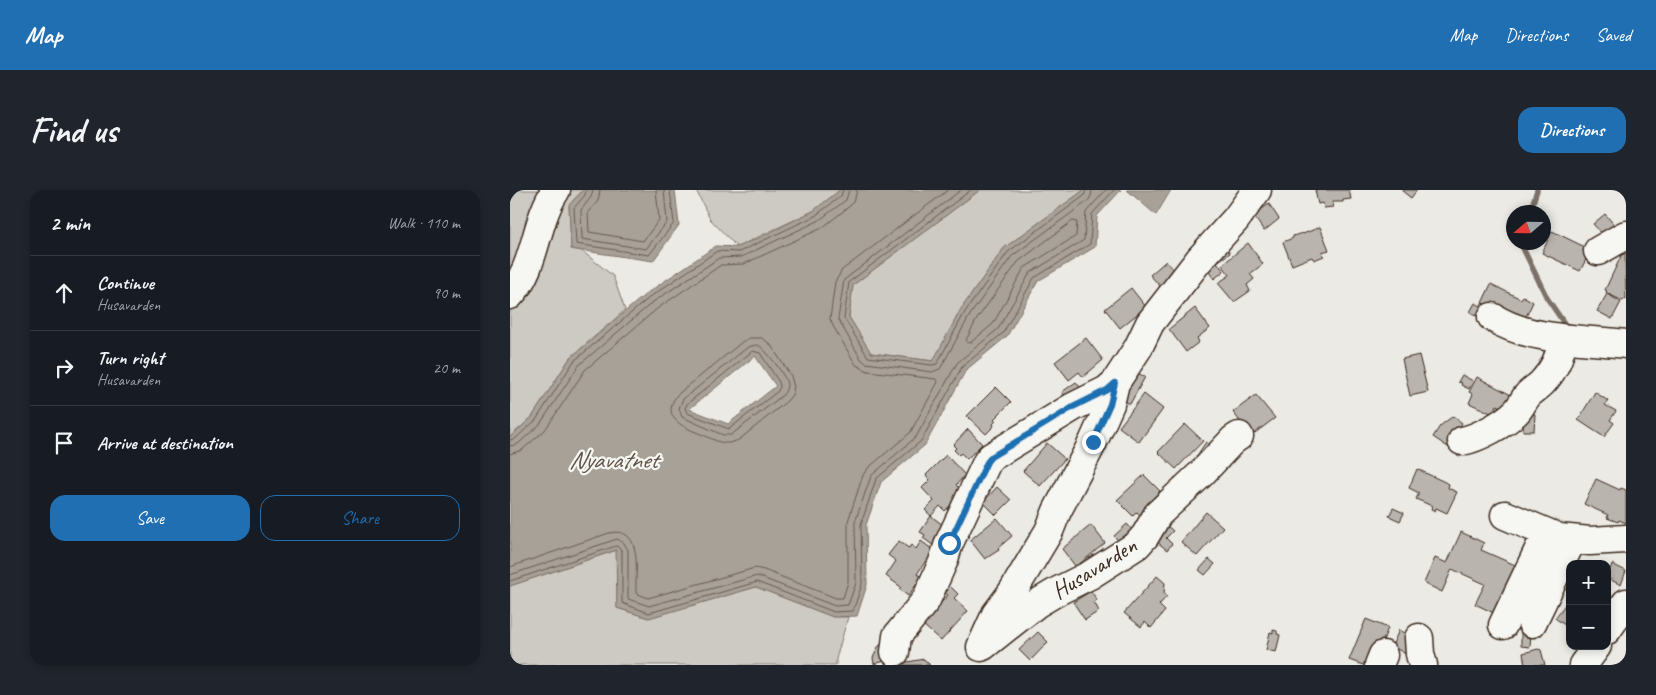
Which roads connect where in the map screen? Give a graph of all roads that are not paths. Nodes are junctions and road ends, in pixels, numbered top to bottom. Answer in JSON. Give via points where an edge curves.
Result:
{"nodes":[{"id":1,"x":556,"y":190,"type":"edge"},
{"id":2,"x":1257,"y":190,"type":"edge"},
{"id":3,"x":1626,"y":234,"type":"edge"},
{"id":4,"x":1598,"y":251,"type":"dead end"},
{"id":5,"x":510,"y":295,"type":"edge"},
{"id":6,"x":1492,"y":317,"type":"dead end"},
{"id":7,"x":1561,"y":338,"type":"junction"},
{"id":8,"x":1626,"y":344,"type":"edge"},
{"id":9,"x":1115,"y":383,"type":"junction"},
{"id":10,"x":1239,"y":436,"type":"dead end"},
{"id":11,"x":1462,"y":441,"type":"dead end"},
{"id":12,"x":1506,"y":515,"type":"dead end"},
{"id":13,"x":1566,"y":539,"type":"junction"},
{"id":14,"x":1626,"y":539,"type":"edge"},
{"id":15,"x":1626,"y":604,"type":"edge"},
{"id":16,"x":1532,"y":623,"type":"dead end"},
{"id":17,"x":1503,"y":625,"type":"dead end"},
{"id":18,"x":1611,"y":625,"type":"edge"},
{"id":19,"x":1419,"y":638,"type":"dead end"},
{"id":20,"x":1594,"y":650,"type":"edge"},
{"id":21,"x":895,"y":652,"type":"dead end"},
{"id":22,"x":978,"y":656,"type":"edge"},
{"id":23,"x":1424,"y":665,"type":"edge"},
{"id":24,"x":1583,"y":665,"type":"edge"}],
"edges":[{"from":1,"to":5,"type":"street","via":[[545,213],[533,254]]},
{"from":2,"to":9,"type":"street","name":"Husavarden","via":[[1161,307]]},
{"from":3,"to":4,"type":"street"},
{"from":6,"to":7,"type":"street","via":[[1521,330]]},
{"from":7,"to":8,"type":"street"},
{"from":7,"to":11,"type":"street","via":[[1559,357],[1554,366],[1517,411],[1490,430]]},
{"from":9,"to":21,"type":"street","name":"Husavarden","via":[[991,457],[949,543],[926,600],[897,636]]},
{"from":9,"to":22,"type":"street","name":"Husavarden","via":[[1110,404],[1049,531],[996,614]]},
{"from":10,"to":22,"type":"street","name":"Husavarden","via":[[1158,514],[1137,545],[1036,604]]},
{"from":12,"to":13,"type":"street"},
{"from":13,"to":14,"type":"street"},
{"from":13,"to":16,"type":"street"},
{"from":13,"to":17,"type":"street","via":[[1542,543]]},
{"from":15,"to":18,"type":"street"},
{"from":19,"to":23,"type":"street"},
{"from":20,"to":24,"type":"street"}]}
